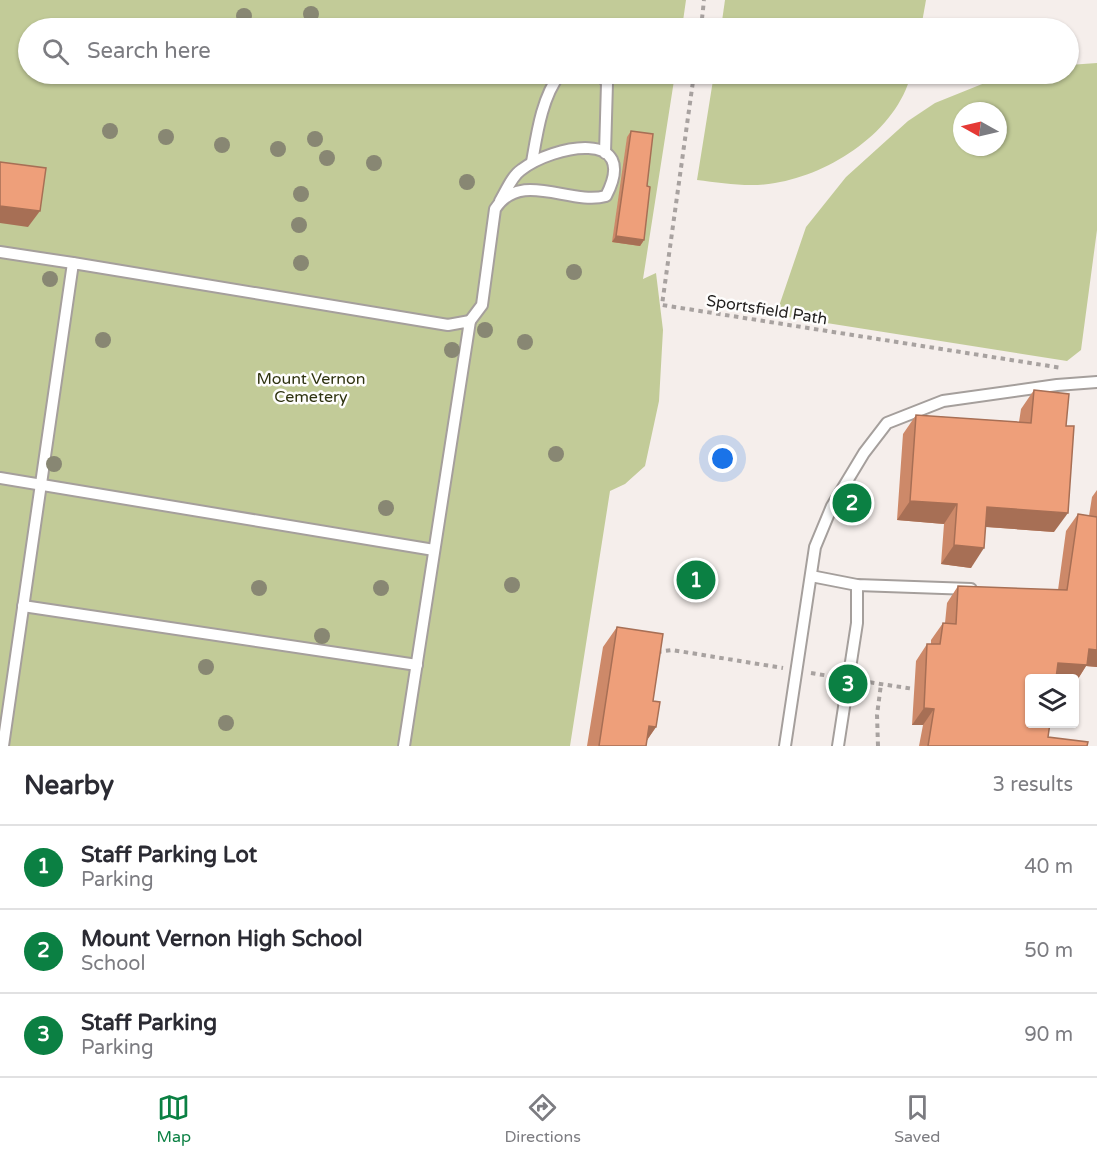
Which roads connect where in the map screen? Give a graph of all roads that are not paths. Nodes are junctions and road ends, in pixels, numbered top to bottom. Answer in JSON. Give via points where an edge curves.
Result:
{"nodes":[{"id":1,"x":553,"y":84,"type":"edge"},
{"id":2,"x":607,"y":84,"type":"edge"},
{"id":3,"x":605,"y":153,"type":"junction"},
{"id":4,"x":532,"y":162,"type":"junction"},
{"id":5,"x":500,"y":201,"type":"junction"},
{"id":6,"x":0,"y":252,"type":"edge"},
{"id":7,"x":74,"y":262,"type":"junction"},
{"id":8,"x":470,"y":321,"type":"junction"},
{"id":9,"x":1097,"y":382,"type":"edge"},
{"id":10,"x":0,"y":478,"type":"edge"},
{"id":11,"x":41,"y":484,"type":"junction"},
{"id":12,"x":434,"y":550,"type":"junction"},
{"id":13,"x":810,"y":576,"type":"junction"},
{"id":14,"x":857,"y":585,"type":"junction"},
{"id":15,"x":981,"y":589,"type":"edge"},
{"id":16,"x":23,"y":606,"type":"junction"},
{"id":17,"x":417,"y":665,"type":"junction"},
{"id":18,"x":3,"y":746,"type":"edge"},
{"id":19,"x":404,"y":746,"type":"edge"},
{"id":20,"x":785,"y":746,"type":"edge"},
{"id":21,"x":838,"y":746,"type":"edge"}],
"edges":[{"from":1,"to":4,"type":"lane","via":[[537,131]]},
{"from":2,"to":3,"type":"lane"},
{"from":3,"to":4,"type":"lane","via":[[575,147]]},
{"from":3,"to":5,"type":"lane","via":[[613,161],[614,175],[606,196],[595,199],[524,190]]},
{"from":4,"to":5,"type":"lane","via":[[519,171]]},
{"from":5,"to":8,"type":"lane","via":[[495,209],[482,305]]},
{"from":6,"to":7,"type":"lane"},
{"from":7,"to":8,"type":"lane","via":[[448,325]]},
{"from":7,"to":11,"type":"lane"},
{"from":8,"to":12,"type":"lane"},
{"from":9,"to":13,"type":"lane","via":[[943,401],[887,423],[832,506],[815,547]]},
{"from":10,"to":11,"type":"lane"},
{"from":11,"to":12,"type":"lane"},
{"from":11,"to":16,"type":"lane"},
{"from":12,"to":17,"type":"lane"},
{"from":13,"to":14,"type":"lane"},
{"from":13,"to":20,"type":"lane"},
{"from":14,"to":15,"type":"lane"},
{"from":14,"to":21,"type":"lane","via":[[856,623]]},
{"from":16,"to":17,"type":"lane"},
{"from":16,"to":18,"type":"lane"},
{"from":17,"to":19,"type":"lane"}]}
